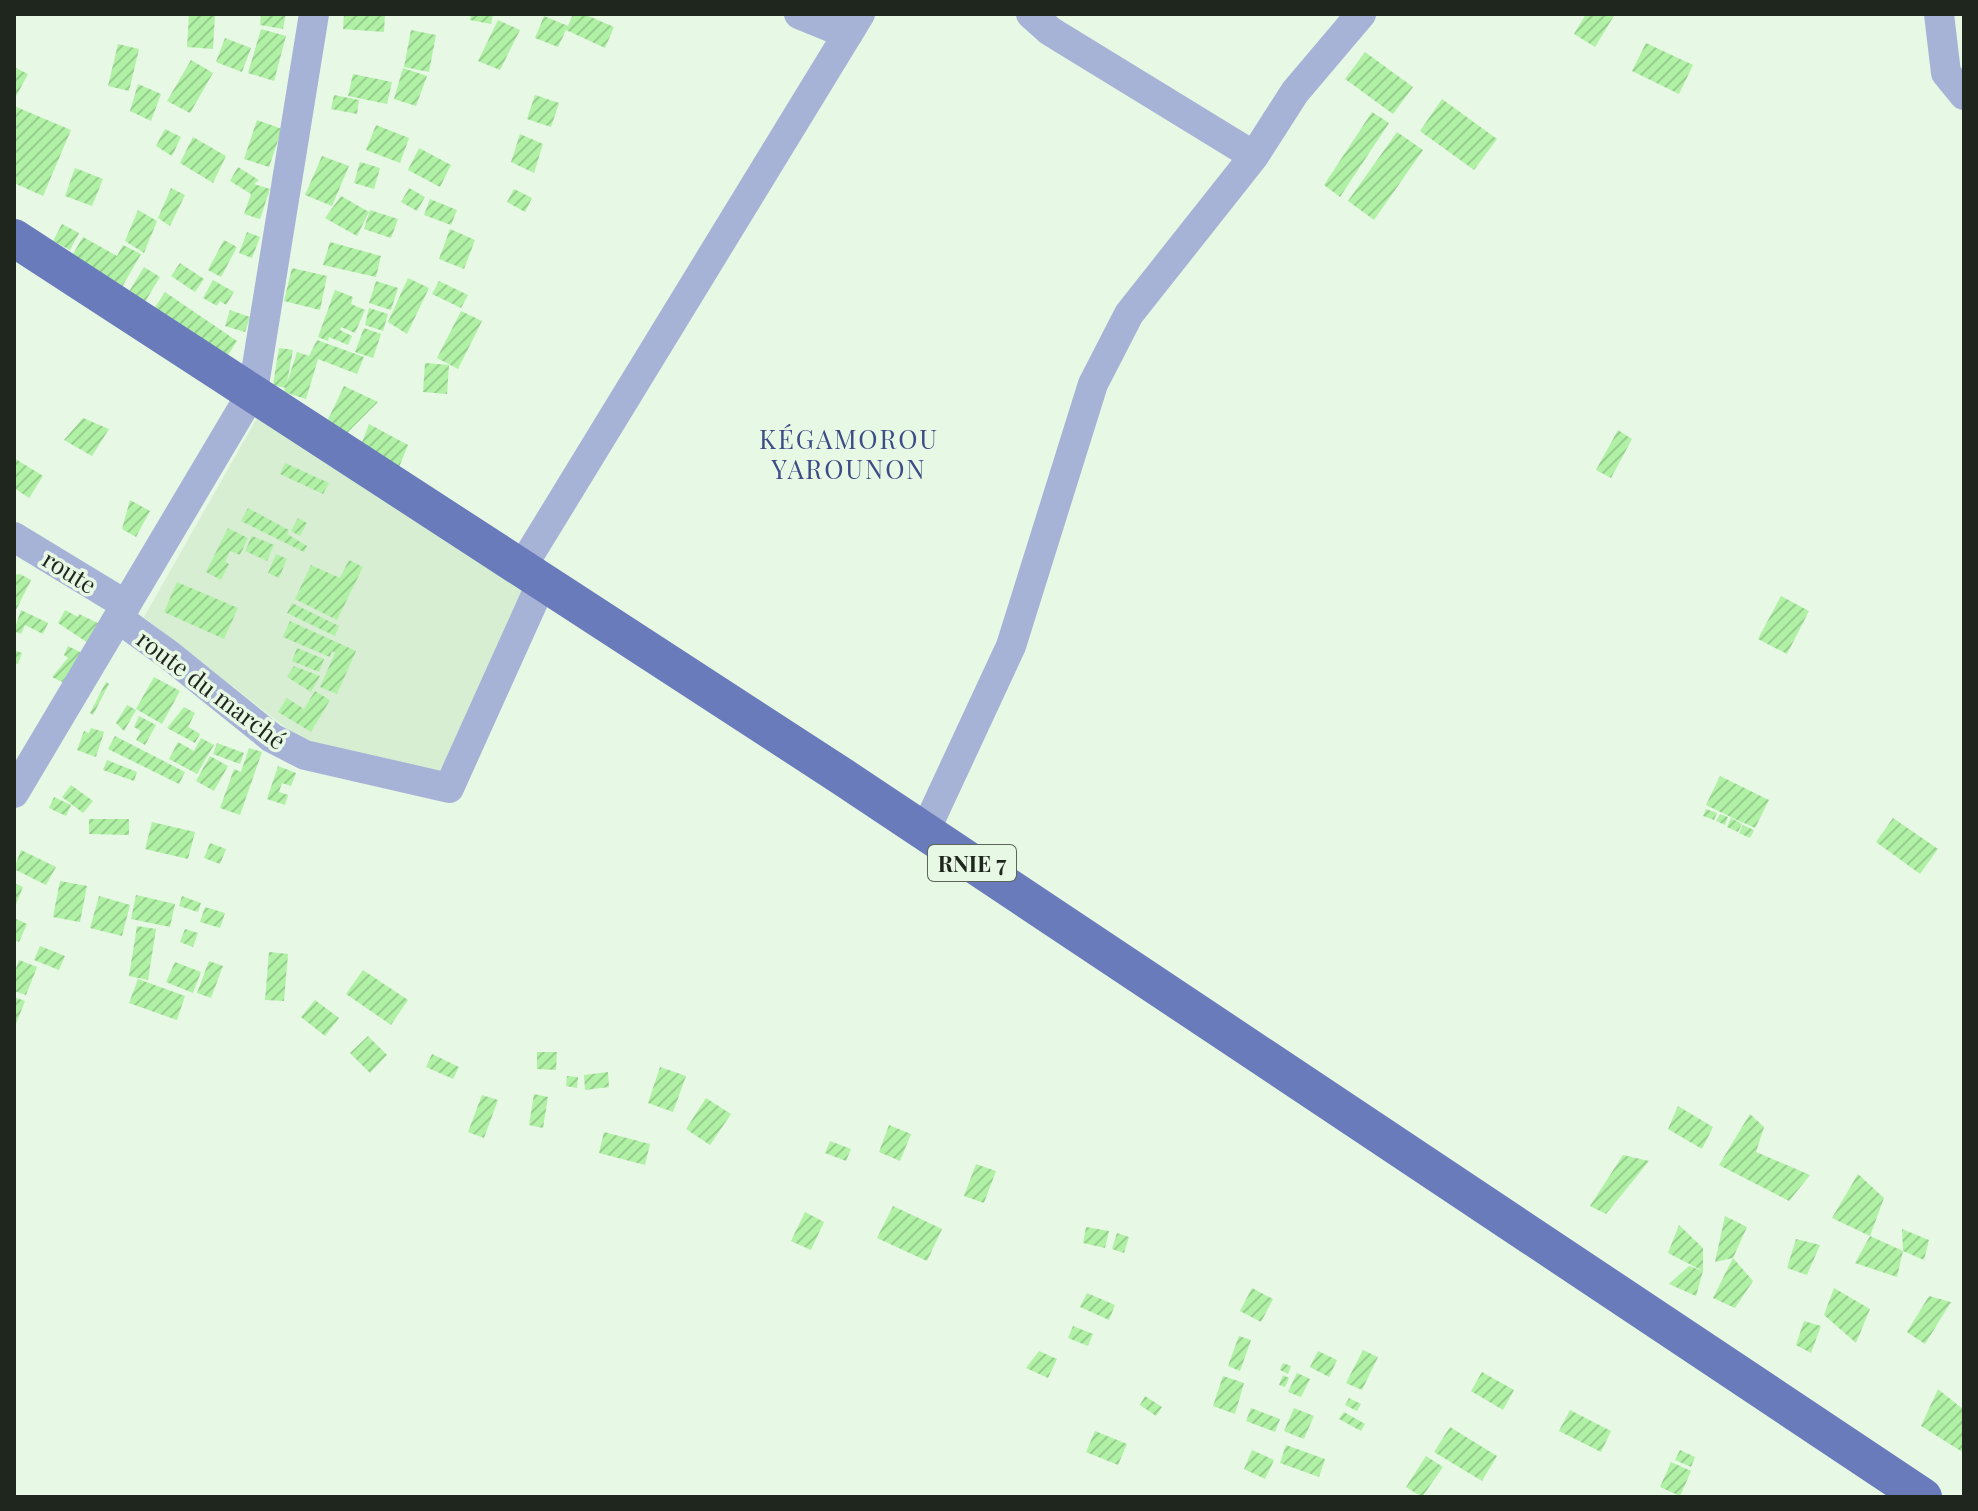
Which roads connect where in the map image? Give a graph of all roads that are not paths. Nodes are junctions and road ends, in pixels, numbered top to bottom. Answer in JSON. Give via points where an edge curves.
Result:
{"nodes":[{"id":1,"x":314,"y":14,"type":"edge"},
{"id":2,"x":799,"y":14,"type":"edge"},
{"id":3,"x":1031,"y":14,"type":"edge"},
{"id":4,"x":1361,"y":14,"type":"edge"},
{"id":5,"x":1939,"y":14,"type":"edge"},
{"id":6,"x":854,"y":24,"type":"edge"},
{"id":7,"x":1964,"y":95,"type":"edge"},
{"id":8,"x":1254,"y":156,"type":"junction"},
{"id":9,"x":14,"y":238,"type":"edge"},
{"id":10,"x":253,"y":391,"type":"junction"},
{"id":11,"x":14,"y":537,"type":"edge"},
{"id":12,"x":530,"y":577,"type":"junction"},
{"id":13,"x":122,"y":612,"type":"junction"},
{"id":14,"x":14,"y":793,"type":"edge"},
{"id":15,"x":925,"y":831,"type":"junction"},
{"id":16,"x":1923,"y":1497,"type":"edge"}],
"edges":[{"from":1,"to":10,"type":"street"},
{"from":2,"to":6,"type":"street"},
{"from":3,"to":8,"type":"street","via":[[1050,31]]},
{"from":4,"to":8,"type":"street","via":[[1295,92]]},
{"from":5,"to":7,"type":"street","via":[[1946,73]]},
{"from":6,"to":12,"type":"street"},
{"from":8,"to":15,"type":"street","via":[[1129,314],[1093,384],[1011,646]]},
{"from":9,"to":10,"type":"main road","number":"RNIE 7"},
{"from":10,"to":12,"type":"main road","number":"RNIE 7"},
{"from":10,"to":13,"type":"street"},
{"from":11,"to":13,"type":"street","name":"route"},
{"from":12,"to":13,"type":"street","name":"route du marché","via":[[449,788],[305,755],[272,738]]},
{"from":12,"to":15,"type":"main road","number":"RNIE 7"},
{"from":13,"to":14,"type":"street"},
{"from":15,"to":16,"type":"main road","number":"RNIE 7"}]}
